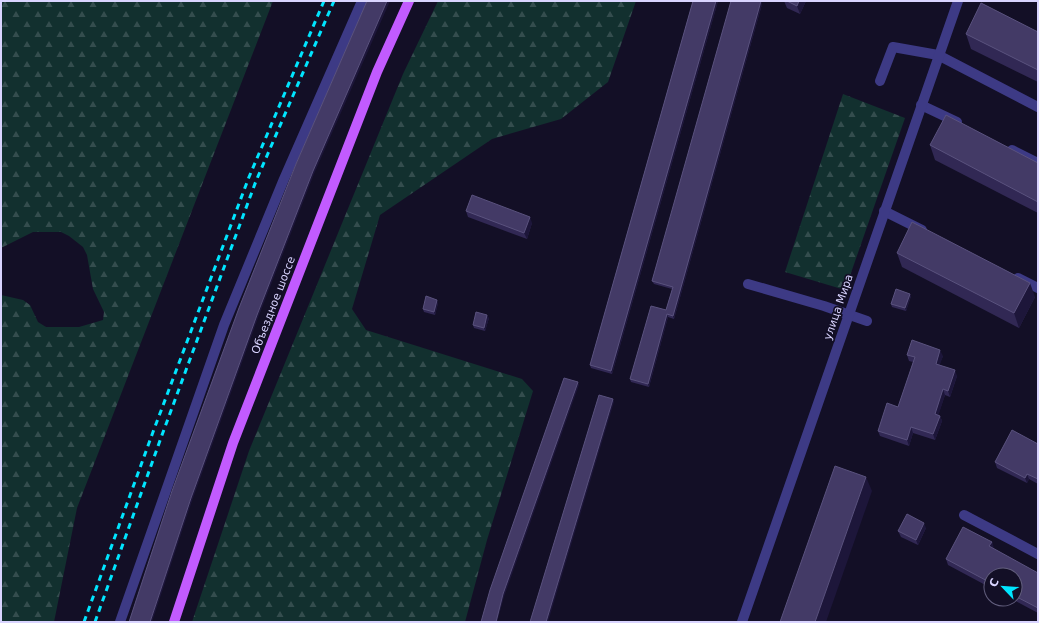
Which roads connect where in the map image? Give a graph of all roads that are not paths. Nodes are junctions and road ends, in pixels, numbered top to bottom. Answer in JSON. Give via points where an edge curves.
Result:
{"nodes":[{"id":1,"x":362,"y":1,"type":"edge"},
{"id":2,"x":409,"y":1,"type":"edge"},
{"id":3,"x":958,"y":1,"type":"edge"},
{"id":4,"x":938,"y":55,"type":"junction"},
{"id":5,"x":880,"y":81,"type":"dead end"},
{"id":6,"x":921,"y":105,"type":"junction"},
{"id":7,"x":1038,"y":108,"type":"edge"},
{"id":8,"x":962,"y":125,"type":"edge"},
{"id":9,"x":1004,"y":146,"type":"edge"},
{"id":10,"x":1038,"y":163,"type":"edge"},
{"id":11,"x":884,"y":210,"type":"junction"},
{"id":12,"x":933,"y":235,"type":"edge"},
{"id":13,"x":1010,"y":274,"type":"edge"},
{"id":14,"x":748,"y":284,"type":"dead end"},
{"id":15,"x":1038,"y":288,"type":"edge"},
{"id":16,"x":848,"y":314,"type":"junction"},
{"id":17,"x":867,"y":321,"type":"dead end"},
{"id":18,"x":964,"y":515,"type":"dead end"},
{"id":19,"x":1038,"y":554,"type":"edge"},
{"id":20,"x":120,"y":622,"type":"edge"},
{"id":21,"x":174,"y":622,"type":"edge"},
{"id":22,"x":742,"y":622,"type":"edge"}],
"edges":[{"from":1,"to":20,"type":"street","via":[[284,179],[224,325]]},
{"from":2,"to":21,"type":"main road","name":"Объездное шоссе","via":[[377,72],[233,443]]},
{"from":3,"to":4,"type":"street","name":"улица Мира"},
{"from":4,"to":5,"type":"street","via":[[893,47]]},
{"from":4,"to":6,"type":"street","name":"улица Мира"},
{"from":4,"to":7,"type":"street"},
{"from":6,"to":8,"type":"street"},
{"from":6,"to":11,"type":"street","name":"улица Мира"},
{"from":9,"to":10,"type":"street"},
{"from":11,"to":12,"type":"street"},
{"from":11,"to":16,"type":"street","name":"улица Мира"},
{"from":13,"to":15,"type":"street"},
{"from":14,"to":16,"type":"street"},
{"from":16,"to":17,"type":"street"},
{"from":16,"to":22,"type":"street","name":"улица Мира"},
{"from":18,"to":19,"type":"street"}]}
